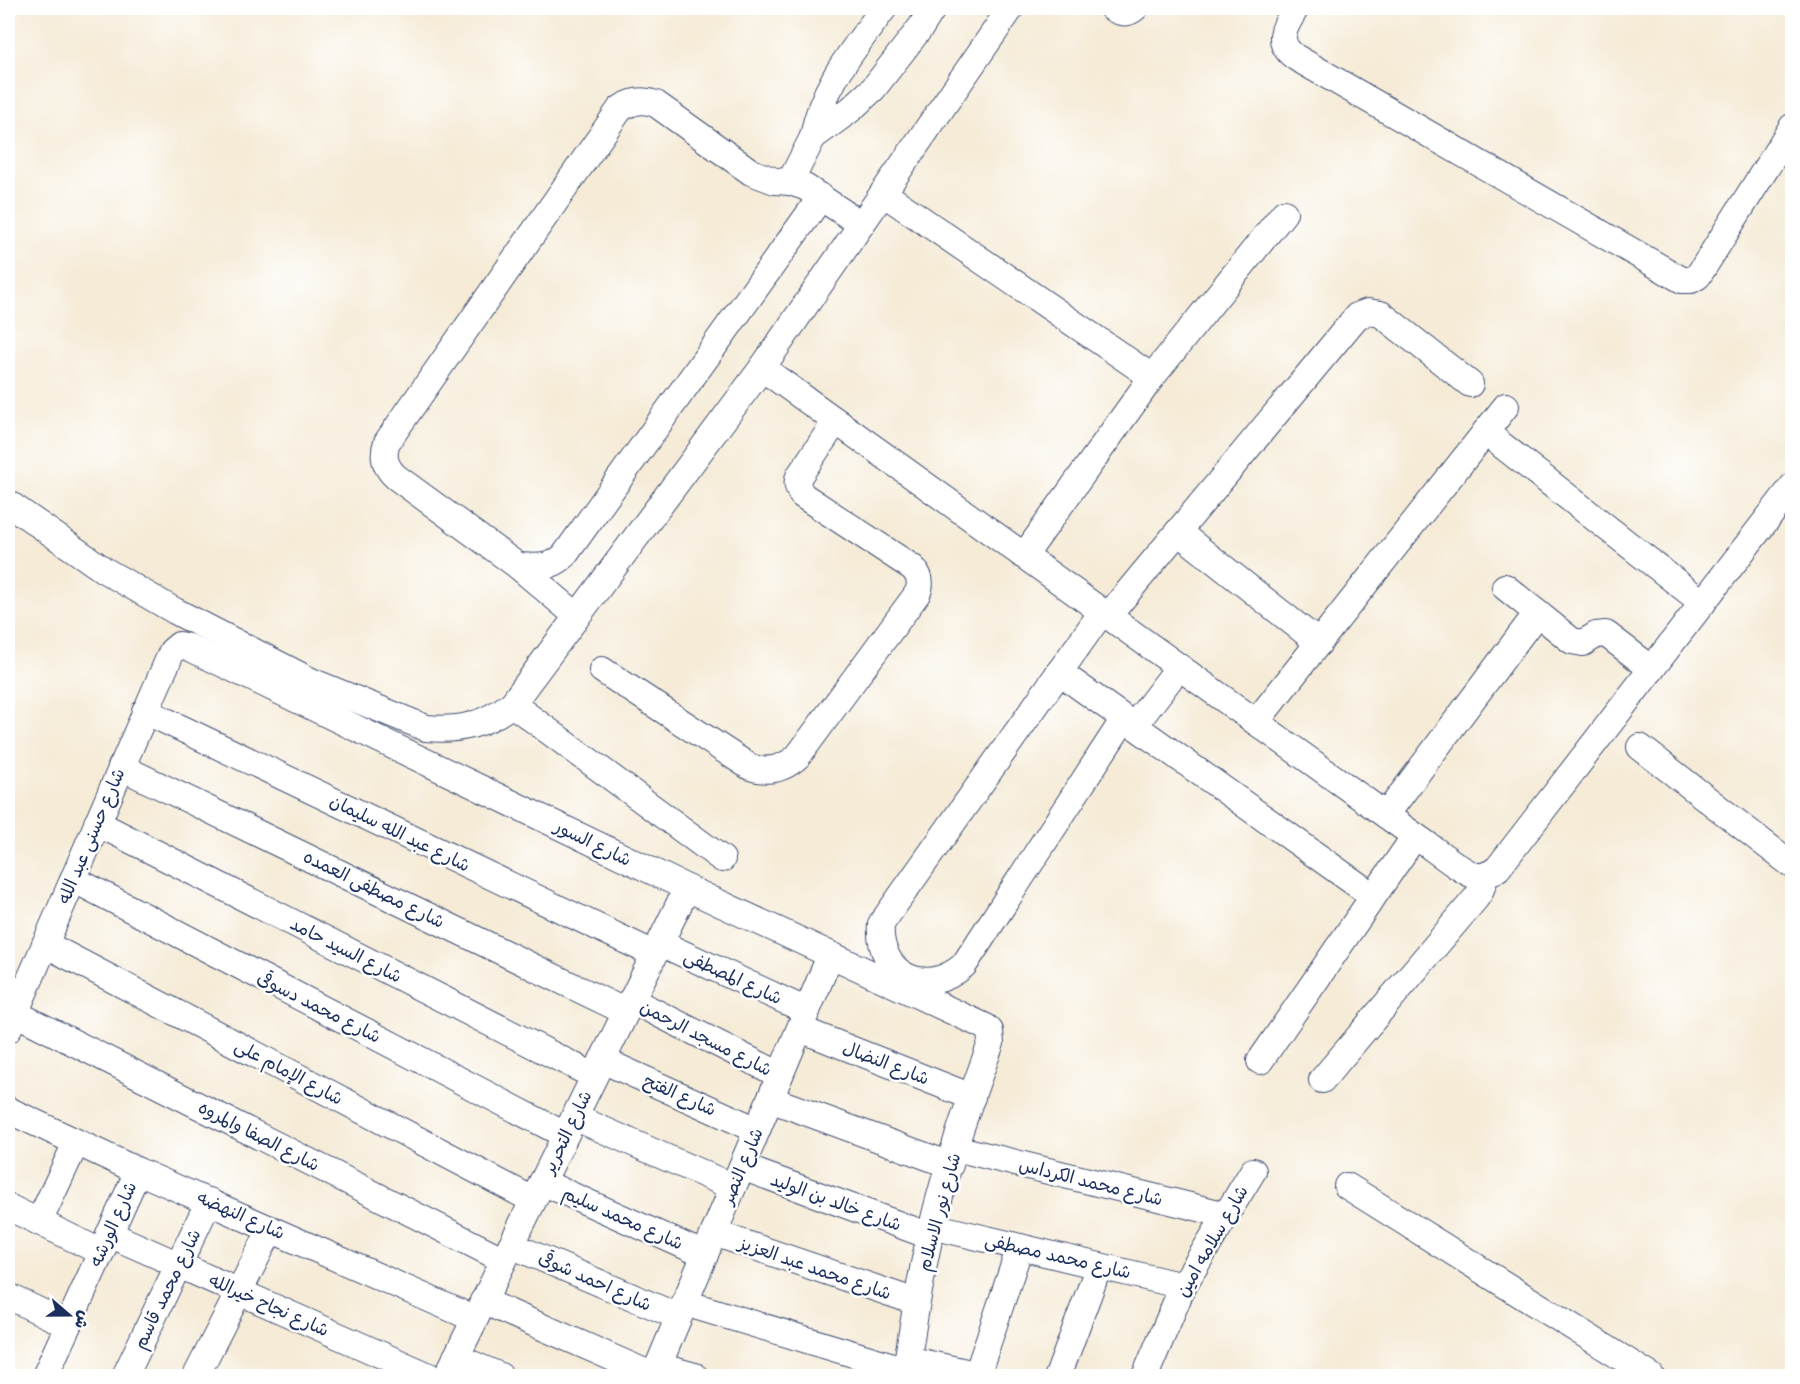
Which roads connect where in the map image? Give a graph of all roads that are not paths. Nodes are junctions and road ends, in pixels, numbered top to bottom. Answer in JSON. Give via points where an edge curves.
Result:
{"nodes":[{"id":1,"x":884,"y":8,"type":"edge"},
{"id":2,"x":933,"y":8,"type":"edge"},
{"id":3,"x":1011,"y":8,"type":"edge"},
{"id":4,"x":1112,"y":8,"type":"edge"},
{"id":5,"x":1135,"y":8,"type":"edge"},
{"id":6,"x":1296,"y":8,"type":"edge"},
{"id":7,"x":1792,"y":127,"type":"edge"},
{"id":8,"x":813,"y":137,"type":"junction"},
{"id":9,"x":790,"y":182,"type":"junction"},
{"id":10,"x":883,"y":193,"type":"junction"},
{"id":11,"x":821,"y":197,"type":"junction"},
{"id":12,"x":1284,"y":213,"type":"dead end"},
{"id":13,"x":861,"y":224,"type":"junction"},
{"id":14,"x":762,"y":368,"type":"junction"},
{"id":15,"x":1152,"y":377,"type":"junction"},
{"id":16,"x":1470,"y":384,"type":"dead end"},
{"id":17,"x":1506,"y":406,"type":"dead end"},
{"id":18,"x":836,"y":421,"type":"junction"},
{"id":19,"x":1485,"y":432,"type":"junction"},
{"id":20,"x":1792,"y":487,"type":"edge"},
{"id":21,"x":8,"y":503,"type":"edge"},
{"id":22,"x":1178,"y":532,"type":"junction"},
{"id":23,"x":1024,"y":556,"type":"junction"},
{"id":24,"x":518,"y":566,"type":"junction"},
{"id":25,"x":1505,"y":587,"type":"dead end"},
{"id":26,"x":1703,"y":603,"type":"junction"},
{"id":27,"x":1537,"y":613,"type":"junction"},
{"id":28,"x":1105,"y":614,"type":"junction"},
{"id":29,"x":578,"y":616,"type":"junction"},
{"id":30,"x":1319,"y":643,"type":"junction"},
{"id":31,"x":179,"y":645,"type":"joint"},
{"id":32,"x":1179,"y":667,"type":"junction"},
{"id":33,"x":1652,"y":669,"type":"junction"},
{"id":34,"x":602,"y":670,"type":"dead end"},
{"id":35,"x":1059,"y":672,"type":"junction"},
{"id":36,"x":512,"y":704,"type":"junction"},
{"id":37,"x":146,"y":711,"type":"junction"},
{"id":38,"x":1256,"y":722,"type":"junction"},
{"id":39,"x":1129,"y":723,"type":"junction"},
{"id":40,"x":1640,"y":747,"type":"dead end"},
{"id":41,"x":121,"y":767,"type":"junction"},
{"id":42,"x":1386,"y":815,"type":"junction"},
{"id":43,"x":97,"y":823,"type":"junction"},
{"id":44,"x":1415,"y":836,"type":"junction"},
{"id":45,"x":722,"y":859,"type":"dead end"},
{"id":46,"x":1792,"y":865,"type":"edge"},
{"id":47,"x":1486,"y":875,"type":"junction"},
{"id":48,"x":73,"y":879,"type":"junction"},
{"id":49,"x":687,"y":888,"type":"junction"},
{"id":50,"x":1373,"y":896,"type":"junction"},
{"id":51,"x":45,"y":944,"type":"junction"},
{"id":52,"x":657,"y":949,"type":"junction"},
{"id":53,"x":830,"y":956,"type":"junction"},
{"id":54,"x":629,"y":1006,"type":"junction"},
{"id":55,"x":803,"y":1020,"type":"junction"},
{"id":56,"x":11,"y":1022,"type":"edge"},
{"id":57,"x":988,"y":1051,"type":"joint"},
{"id":58,"x":1260,"y":1060,"type":"dead end"},
{"id":59,"x":598,"y":1068,"type":"junction"},
{"id":60,"x":780,"y":1075,"type":"junction"},
{"id":61,"x":1322,"y":1080,"type":"dead end"},
{"id":62,"x":972,"y":1097,"type":"junction"},
{"id":63,"x":770,"y":1099,"type":"junction"},
{"id":64,"x":8,"y":1110,"type":"edge"},
{"id":65,"x":570,"y":1126,"type":"junction"},
{"id":66,"x":757,"y":1130,"type":"junction"},
{"id":67,"x":76,"y":1143,"type":"junction"},
{"id":68,"x":952,"y":1156,"type":"junction"},
{"id":69,"x":138,"y":1171,"type":"junction"},
{"id":70,"x":1252,"y":1171,"type":"dead end"},
{"id":71,"x":737,"y":1177,"type":"junction"},
{"id":72,"x":1347,"y":1186,"type":"dead end"},
{"id":73,"x":538,"y":1191,"type":"junction"},
{"id":74,"x":209,"y":1201,"type":"junction"},
{"id":75,"x":8,"y":1207,"type":"edge"},
{"id":76,"x":1227,"y":1215,"type":"junction"},
{"id":77,"x":39,"y":1222,"type":"junction"},
{"id":78,"x":271,"y":1229,"type":"junction"},
{"id":79,"x":931,"y":1231,"type":"junction"},
{"id":80,"x":105,"y":1243,"type":"junction"},
{"id":81,"x":709,"y":1244,"type":"junction"},
{"id":82,"x":1020,"y":1247,"type":"junction"},
{"id":83,"x":508,"y":1252,"type":"junction"},
{"id":84,"x":178,"y":1264,"type":"junction"},
{"id":85,"x":1099,"y":1266,"type":"junction"},
{"id":86,"x":1183,"y":1286,"type":"junction"},
{"id":87,"x":239,"y":1291,"type":"junction"},
{"id":88,"x":8,"y":1296,"type":"edge"},
{"id":89,"x":916,"y":1302,"type":"junction"},
{"id":90,"x":479,"y":1310,"type":"junction"},
{"id":91,"x":682,"y":1310,"type":"junction"},
{"id":92,"x":68,"y":1325,"type":"junction"},
{"id":93,"x":451,"y":1367,"type":"edge"},
{"id":94,"x":906,"y":1369,"type":"edge"},
{"id":95,"x":655,"y":1373,"type":"edge"},
{"id":96,"x":981,"y":1376,"type":"edge"},
{"id":97,"x":45,"y":1377,"type":"edge"},
{"id":98,"x":125,"y":1377,"type":"edge"},
{"id":99,"x":196,"y":1377,"type":"edge"},
{"id":100,"x":429,"y":1377,"type":"edge"},
{"id":101,"x":500,"y":1377,"type":"edge"},
{"id":102,"x":695,"y":1377,"type":"edge"},
{"id":103,"x":1058,"y":1377,"type":"edge"},
{"id":104,"x":1145,"y":1377,"type":"edge"},
{"id":105,"x":1651,"y":1377,"type":"edge"}],
"edges":[{"from":1,"to":8,"type":"street","via":[[833,79],[819,109]]},
{"from":2,"to":8,"type":"street","via":[[873,89]]},
{"from":3,"to":10,"type":"street"},
{"from":4,"to":5,"type":"street","via":[[1122,13]]},
{"from":6,"to":7,"type":"street","via":[[1282,35],[1285,47],[1295,57],[1682,280],[1698,276]]},
{"from":8,"to":9,"type":"street"},
{"from":9,"to":11,"type":"street"},
{"from":9,"to":24,"type":"street","via":[[751,171],[657,104],[642,101],[620,109],[385,449],[386,465],[396,477]]},
{"from":10,"to":13,"type":"street"},
{"from":10,"to":15,"type":"street"},
{"from":11,"to":13,"type":"street"},
{"from":11,"to":24,"type":"street","via":[[564,556],[544,567]]},
{"from":12,"to":15,"type":"street"},
{"from":13,"to":14,"type":"street"},
{"from":14,"to":18,"type":"street"},
{"from":14,"to":29,"type":"street"},
{"from":15,"to":23,"type":"street"},
{"from":16,"to":22,"type":"street","via":[[1381,314],[1368,312],[1356,316]]},
{"from":17,"to":19,"type":"street"},
{"from":18,"to":23,"type":"street"},
{"from":18,"to":34,"type":"street","via":[[799,476],[799,490],[913,568],[920,583],[917,594],[798,756],[776,770],[750,767]]},
{"from":19,"to":26,"type":"street"},
{"from":19,"to":30,"type":"street"},
{"from":20,"to":26,"type":"street"},
{"from":21,"to":36,"type":"street","via":[[104,570],[175,611],[310,681],[426,728],[445,730],[481,723]]},
{"from":22,"to":28,"type":"street"},
{"from":22,"to":30,"type":"street"},
{"from":23,"to":28,"type":"street"},
{"from":24,"to":29,"type":"street"},
{"from":25,"to":27,"type":"street"},
{"from":26,"to":33,"type":"street"},
{"from":27,"to":33,"type":"street","via":[[1572,642],[1588,642],[1601,634],[1611,636]]},
{"from":27,"to":42,"type":"street"},
{"from":28,"to":32,"type":"street"},
{"from":28,"to":35,"type":"street"},
{"from":29,"to":36,"type":"street"},
{"from":30,"to":38,"type":"street"},
{"from":31,"to":37,"type":"street","name":"شارع حسنى عبد الله","via":[[172,651]]},
{"from":31,"to":49,"type":"street","name":"شارع السور"},
{"from":32,"to":38,"type":"street"},
{"from":32,"to":39,"type":"street"},
{"from":33,"to":47,"type":"street","via":[[1498,868]]},
{"from":35,"to":39,"type":"street"},
{"from":35,"to":39,"type":"street","via":[[881,924],[885,955],[898,972],[927,982],[947,977],[964,965]]},
{"from":36,"to":45,"type":"street"},
{"from":37,"to":41,"type":"street","name":"شارع حسنى عبد الله"},
{"from":37,"to":52,"type":"street","name":"شارع عبد الله سليمان"},
{"from":38,"to":42,"type":"street"},
{"from":39,"to":50,"type":"street"},
{"from":40,"to":46,"type":"street"},
{"from":41,"to":43,"type":"street","name":"شارع حسنى عبد الله"},
{"from":41,"to":54,"type":"street","name":"شارع مصطفى العمده"},
{"from":42,"to":44,"type":"street"},
{"from":43,"to":48,"type":"street","name":"شارع حسنى عبد الله"},
{"from":43,"to":59,"type":"street","name":"شارع السيد حامد"},
{"from":44,"to":47,"type":"street","via":[[1469,873]]},
{"from":44,"to":50,"type":"street"},
{"from":47,"to":61,"type":"street","via":[[1476,898]]},
{"from":48,"to":51,"type":"street","name":"شارع حسنى عبد الله"},
{"from":48,"to":65,"type":"street","name":"شارع محمد دسوقى"},
{"from":49,"to":52,"type":"street","name":"شارع التحرير"},
{"from":49,"to":53,"type":"street","name":"شارع السور"},
{"from":50,"to":58,"type":"street"},
{"from":51,"to":56,"type":"street","name":"شارع حسنى عبد الله"},
{"from":51,"to":73,"type":"street","name":"شارع الإمام على"},
{"from":52,"to":54,"type":"street","name":"شارع التحرير"},
{"from":52,"to":55,"type":"street","name":"شارع المصطفى"},
{"from":53,"to":55,"type":"street","name":"شارع النصر"},
{"from":53,"to":57,"type":"street","name":"شارع السور","via":[[986,1028],[992,1042]]},
{"from":54,"to":59,"type":"street","name":"شارع التحرير"},
{"from":54,"to":60,"type":"street","name":"شارع مسجد الرحمن"},
{"from":55,"to":60,"type":"street","name":"شارع النصر"},
{"from":55,"to":62,"type":"street","name":"شارع النضال"},
{"from":56,"to":83,"type":"street","name":"شارع الصفا والمروه"},
{"from":57,"to":62,"type":"street","name":"شارع نور الاسلام"},
{"from":59,"to":65,"type":"street","name":"شارع التحرير"},
{"from":59,"to":66,"type":"street","name":"شارع الفتح"},
{"from":60,"to":63,"type":"street","name":"شارع النصر"},
{"from":62,"to":68,"type":"street","name":"شارع نور الاسلام"},
{"from":63,"to":66,"type":"street","name":"شارع النصر"},
{"from":63,"to":68,"type":"street","name":"شارع محمد الكرداس"},
{"from":64,"to":67,"type":"street","name":"شارع النهضه"},
{"from":65,"to":71,"type":"street","name":"شارع محمد دسوقى"},
{"from":65,"to":73,"type":"street","name":"شارع التحرير"},
{"from":66,"to":71,"type":"street","name":"شارع النصر"},
{"from":67,"to":69,"type":"street","name":"شارع النهضه"},
{"from":67,"to":77,"type":"street"},
{"from":68,"to":76,"type":"street","name":"شارع محمد الكرداس"},
{"from":68,"to":79,"type":"street","name":"شارع نور الاسلام"},
{"from":69,"to":74,"type":"street","name":"شارع النهضه"},
{"from":69,"to":80,"type":"street","name":"شارع الورشه"},
{"from":70,"to":76,"type":"street","name":"شارع سلامه امين"},
{"from":71,"to":79,"type":"street","name":"شارع خالد بن الوليد"},
{"from":71,"to":81,"type":"street","name":"شارع النصر"},
{"from":72,"to":105,"type":"street"},
{"from":73,"to":81,"type":"street","name":"شارع محمد سليم"},
{"from":73,"to":83,"type":"street","name":"شارع التحرير"},
{"from":74,"to":78,"type":"street","name":"شارع النهضه"},
{"from":74,"to":84,"type":"street","name":"شارع محمد قاسم"},
{"from":75,"to":77,"type":"street","name":"شارع نجاح خيرالله"},
{"from":76,"to":86,"type":"street","name":"شارع سلامه امين"},
{"from":77,"to":80,"type":"street","name":"شارع نجاح خيرالله"},
{"from":78,"to":87,"type":"street"},
{"from":78,"to":90,"type":"street","name":"شارع النهضه"},
{"from":79,"to":82,"type":"street","name":"شارع محمد مصطفى"},
{"from":79,"to":89,"type":"street","name":"شارع نور الاسلام"},
{"from":80,"to":84,"type":"street","name":"شارع نجاح خيرالله"},
{"from":80,"to":92,"type":"street","name":"شارع الورشه"},
{"from":81,"to":89,"type":"street","name":"شارع محمد عبد العزيز"},
{"from":81,"to":91,"type":"street","name":"شارع النصر"},
{"from":82,"to":85,"type":"street","name":"شارع محمد مصطفى"},
{"from":82,"to":96,"type":"street"},
{"from":83,"to":90,"type":"street","name":"شارع التحرير"},
{"from":83,"to":91,"type":"street","name":"شارع احمد شوقى"},
{"from":84,"to":87,"type":"street","name":"شارع نجاح خيرالله"},
{"from":84,"to":98,"type":"street","name":"شارع محمد قاسم"},
{"from":85,"to":86,"type":"street","name":"شارع محمد مصطفى"},
{"from":85,"to":103,"type":"street"},
{"from":86,"to":104,"type":"street","name":"شارع سلامه امين"},
{"from":87,"to":99,"type":"street"},
{"from":87,"to":100,"type":"street","name":"شارع نجاح خيرالله"},
{"from":88,"to":92,"type":"street"},
{"from":89,"to":94,"type":"street","name":"شارع نور الاسلام"},
{"from":90,"to":93,"type":"street","name":"شارع التحرير"},
{"from":90,"to":95,"type":"street","name":"شارع النهضه"},
{"from":91,"to":94,"type":"street","name":"شارع احمد شوقى"},
{"from":91,"to":95,"type":"street","name":"شارع النصر"},
{"from":92,"to":97,"type":"street","name":"شارع الورشه"},
{"from":93,"to":101,"type":"street"},
{"from":94,"to":96,"type":"street","name":"شارع احمد شوقى"},
{"from":95,"to":102,"type":"street","name":"شارع النهضه"}]}
